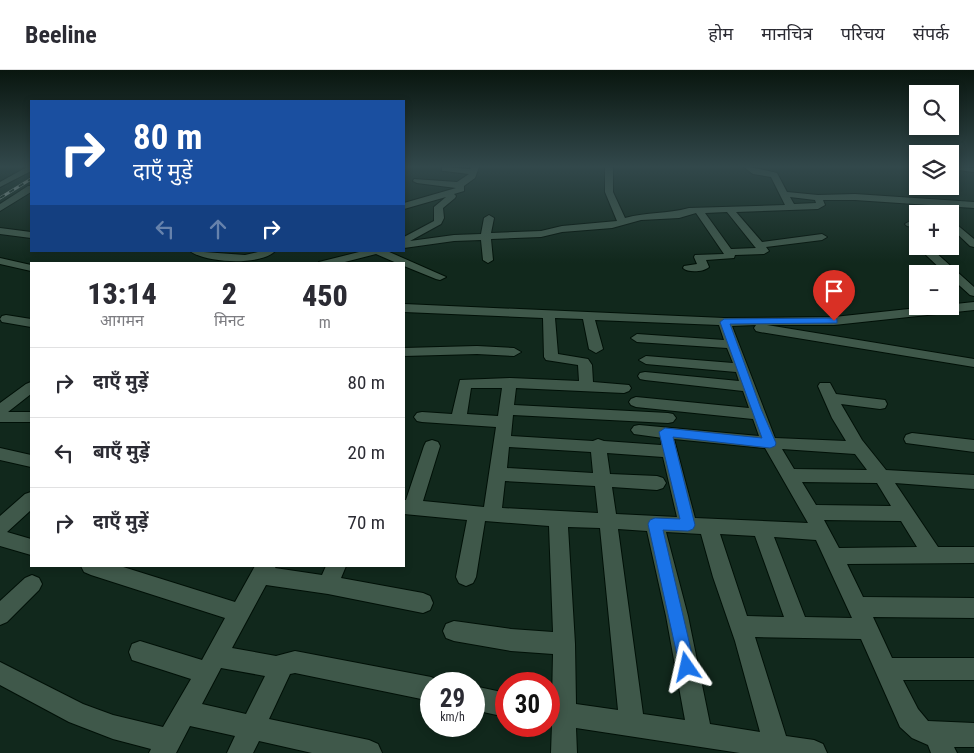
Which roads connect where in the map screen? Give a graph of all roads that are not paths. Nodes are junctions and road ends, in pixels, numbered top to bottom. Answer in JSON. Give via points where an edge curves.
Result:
{"nodes":[{"id":1,"x":819,"y":198,"type":"edge"},
{"id":2,"x":18,"y":199,"type":"edge"},
{"id":3,"x":427,"y":199,"type":"edge"},
{"id":4,"x":446,"y":199,"type":"edge"},
{"id":5,"x":612,"y":199,"type":"edge"},
{"id":6,"x":787,"y":199,"type":"edge"},
{"id":7,"x":883,"y":199,"type":"edge"},
{"id":8,"x":974,"y":205,"type":"edge"},
{"id":9,"x":405,"y":206,"type":"edge"},
{"id":10,"x":791,"y":207,"type":"junction"},
{"id":11,"x":0,"y":208,"type":"edge"},
{"id":12,"x":729,"y":209,"type":"junction"},
{"id":13,"x":699,"y":211,"type":"junction"},
{"id":14,"x":489,"y":218,"type":"dead end"},
{"id":15,"x":622,"y":222,"type":"junction"},
{"id":16,"x":959,"y":226,"type":"edge"},
{"id":17,"x":974,"y":228,"type":"edge"},
{"id":18,"x":0,"y":231,"type":"edge"},
{"id":19,"x":959,"y":231,"type":"edge"},
{"id":20,"x":30,"y":235,"type":"edge"},
{"id":21,"x":486,"y":236,"type":"junction"},
{"id":22,"x":822,"y":237,"type":"dead end"},
{"id":23,"x":405,"y":239,"type":"edge"},
{"id":24,"x":959,"y":240,"type":"edge"},
{"id":25,"x":973,"y":242,"type":"edge"},
{"id":26,"x":405,"y":244,"type":"edge"},
{"id":27,"x":759,"y":245,"type":"junction"},
{"id":28,"x":201,"y":252,"type":"edge"},
{"id":29,"x":270,"y":252,"type":"edge"},
{"id":30,"x":373,"y":252,"type":"edge"},
{"id":31,"x":379,"y":252,"type":"edge"},
{"id":32,"x":729,"y":252,"type":"junction"},
{"id":33,"x":932,"y":255,"type":"edge"},
{"id":34,"x":488,"y":260,"type":"dead end"},
{"id":35,"x":0,"y":262,"type":"edge"},
{"id":36,"x":333,"y":262,"type":"edge"},
{"id":37,"x":401,"y":262,"type":"edge"},
{"id":38,"x":405,"y":264,"type":"edge"},
{"id":39,"x":30,"y":268,"type":"edge"},
{"id":40,"x":688,"y":268,"type":"dead end"},
{"id":41,"x":440,"y":277,"type":"dead end"},
{"id":42,"x":974,"y":293,"type":"edge"},
{"id":43,"x":974,"y":306,"type":"edge"},
{"id":44,"x":405,"y":308,"type":"edge"},
{"id":45,"x":549,"y":314,"type":"junction"},
{"id":46,"x":588,"y":316,"type":"junction"},
{"id":47,"x":6,"y":319,"type":"dead end"},
{"id":48,"x":724,"y":322,"type":"junction"},
{"id":49,"x":751,"y":322,"type":"junction"},
{"id":50,"x":30,"y":323,"type":"edge"},
{"id":51,"x":637,"y":338,"type":"dead end"},
{"id":52,"x":732,"y":344,"type":"junction"},
{"id":53,"x":596,"y":349,"type":"dead end"},
{"id":54,"x":405,"y":352,"type":"edge"},
{"id":55,"x":514,"y":352,"type":"dead end"},
{"id":56,"x":646,"y":360,"type":"dead end"},
{"id":57,"x":974,"y":362,"type":"edge"},
{"id":58,"x":742,"y":368,"type":"junction"},
{"id":59,"x":645,"y":376,"type":"dead end"},
{"id":60,"x":510,"y":383,"type":"junction"},
{"id":61,"x":586,"y":386,"type":"junction"},
{"id":62,"x":748,"y":387,"type":"junction"},
{"id":63,"x":624,"y":388,"type":"dead end"},
{"id":64,"x":30,"y":389,"type":"edge"},
{"id":65,"x":636,"y":402,"type":"dead end"},
{"id":66,"x":880,"y":404,"type":"dead end"},
{"id":67,"x":0,"y":410,"type":"edge"},
{"id":68,"x":758,"y":414,"type":"junction"},
{"id":69,"x":0,"y":416,"type":"edge"},
{"id":70,"x":505,"y":416,"type":"junction"},
{"id":71,"x":30,"y":417,"type":"edge"},
{"id":72,"x":422,"y":417,"type":"dead end"},
{"id":73,"x":459,"y":419,"type":"junction"},
{"id":74,"x":667,"y":425,"type":"junction"},
{"id":75,"x":639,"y":430,"type":"dead end"},
{"id":76,"x":912,"y":439,"type":"dead end"},
{"id":77,"x":502,"y":441,"type":"junction"},
{"id":78,"x":770,"y":443,"type":"junction"},
{"id":79,"x":598,"y":445,"type":"junction"},
{"id":80,"x":432,"y":446,"type":"dead end"},
{"id":81,"x":974,"y":446,"type":"edge"},
{"id":82,"x":859,"y":448,"type":"junction"},
{"id":83,"x":670,"y":451,"type":"junction"},
{"id":84,"x":0,"y":454,"type":"edge"},
{"id":85,"x":30,"y":461,"type":"edge"},
{"id":86,"x":497,"y":474,"type":"junction"},
{"id":87,"x":788,"y":475,"type":"junction"},
{"id":88,"x":881,"y":476,"type":"junction"},
{"id":89,"x":602,"y":480,"type":"junction"},
{"id":90,"x":974,"y":482,"type":"edge"},
{"id":91,"x":657,"y":483,"type":"dead end"},
{"id":92,"x":30,"y":500,"type":"edge"},
{"id":93,"x":408,"y":508,"type":"edge"},
{"id":94,"x":810,"y":512,"type":"junction"},
{"id":95,"x":484,"y":514,"type":"junction"},
{"id":96,"x":905,"y":514,"type":"junction"},
{"id":97,"x":558,"y":518,"type":"junction"},
{"id":98,"x":4,"y":519,"type":"edge"},
{"id":99,"x":607,"y":521,"type":"junction"},
{"id":100,"x":655,"y":524,"type":"junction"},
{"id":101,"x":698,"y":526,"type":"junction"},
{"id":102,"x":762,"y":529,"type":"junction"},
{"id":103,"x":822,"y":532,"type":"junction"},
{"id":104,"x":0,"y":538,"type":"edge"},
{"id":105,"x":30,"y":547,"type":"edge"},
{"id":106,"x":933,"y":555,"type":"junction"},
{"id":107,"x":974,"y":555,"type":"edge"},
{"id":108,"x":834,"y":556,"type":"junction"},
{"id":109,"x":94,"y":567,"type":"edge"},
{"id":110,"x":336,"y":567,"type":"edge"},
{"id":111,"x":263,"y":571,"type":"edge"},
{"id":112,"x":466,"y":577,"type":"dead end"},
{"id":113,"x":32,"y":584,"type":"dead end"},
{"id":114,"x":328,"y":585,"type":"junction"},
{"id":115,"x":423,"y":603,"type":"dead end"},
{"id":116,"x":858,"y":607,"type":"junction"},
{"id":117,"x":974,"y":608,"type":"edge"},
{"id":118,"x":240,"y":613,"type":"junction"},
{"id":119,"x":0,"y":615,"type":"edge"},
{"id":120,"x":741,"y":626,"type":"junction"},
{"id":121,"x":798,"y":627,"type":"junction"},
{"id":122,"x":868,"y":629,"type":"junction"},
{"id":123,"x":454,"y":632,"type":"dead end"},
{"id":124,"x":564,"y":644,"type":"junction"},
{"id":125,"x":140,"y":652,"type":"dead end"},
{"id":126,"x":212,"y":664,"type":"junction"},
{"id":127,"x":283,"y":665,"type":"junction"},
{"id":128,"x":887,"y":669,"type":"junction"},
{"id":129,"x":974,"y":669,"type":"edge"},
{"id":130,"x":0,"y":674,"type":"edge"},
{"id":131,"x":560,"y":684,"type":"edge"},
{"id":132,"x":420,"y":687,"type":"edge"},
{"id":133,"x":186,"y":714,"type":"junction"},
{"id":134,"x":560,"y":714,"type":"edge"},
{"id":135,"x":632,"y":725,"type":"junction"},
{"id":136,"x":252,"y":728,"type":"junction"},
{"id":137,"x":560,"y":731,"type":"edge"},
{"id":138,"x":700,"y":735,"type":"junction"},
{"id":139,"x":974,"y":735,"type":"edge"},
{"id":140,"x":940,"y":743,"type":"edge"},
{"id":141,"x":165,"y":747,"type":"edge"},
{"id":142,"x":777,"y":747,"type":"junction"},
{"id":143,"x":240,"y":753,"type":"edge"},
{"id":144,"x":369,"y":753,"type":"edge"},
{"id":145,"x":564,"y":753,"type":"edge"},
{"id":146,"x":814,"y":753,"type":"edge"}],
"edges":[{"from":1,"to":10,"type":"street","via":[[820,206]]},
{"from":2,"to":11,"type":"street"},
{"from":3,"to":9,"type":"street"},
{"from":4,"to":23,"type":"street","via":[[438,206],[438,222]]},
{"from":5,"to":15,"type":"street"},
{"from":6,"to":10,"type":"street"},
{"from":7,"to":8,"type":"street"},
{"from":10,"to":12,"type":"street"},
{"from":12,"to":13,"type":"street"},
{"from":12,"to":27,"type":"street"},
{"from":13,"to":15,"type":"street"},
{"from":13,"to":32,"type":"street"},
{"from":14,"to":21,"type":"street"},
{"from":15,"to":21,"type":"street","via":[[538,234]]},
{"from":16,"to":17,"type":"street"},
{"from":18,"to":20,"type":"street"},
{"from":19,"to":25,"type":"street"},
{"from":21,"to":26,"type":"street"},
{"from":21,"to":34,"type":"street"},
{"from":22,"to":27,"type":"street"},
{"from":24,"to":25,"type":"street"},
{"from":27,"to":32,"type":"street","via":[[764,251]]},
{"from":28,"to":29,"type":"street","via":[[230,257]]},
{"from":30,"to":36,"type":"street"},
{"from":31,"to":37,"type":"street"},
{"from":32,"to":40,"type":"street","via":[[729,257],[698,257],[704,267]]},
{"from":33,"to":42,"type":"street"},
{"from":35,"to":39,"type":"street"},
{"from":38,"to":41,"type":"street"},
{"from":43,"to":49,"type":"street","via":[[834,321]]},
{"from":44,"to":45,"type":"street"},
{"from":45,"to":46,"type":"street"},
{"from":45,"to":61,"type":"street","via":[[551,357],[584,362]]},
{"from":46,"to":48,"type":"street"},
{"from":46,"to":53,"type":"street"},
{"from":47,"to":50,"type":"street"},
{"from":48,"to":49,"type":"street"},
{"from":48,"to":52,"type":"street"},
{"from":49,"to":57,"type":"street","via":[[766,330]]},
{"from":51,"to":52,"type":"street"},
{"from":52,"to":58,"type":"street"},
{"from":54,"to":55,"type":"street"},
{"from":56,"to":58,"type":"street"},
{"from":58,"to":62,"type":"street"},
{"from":59,"to":62,"type":"street"},
{"from":60,"to":61,"type":"street"},
{"from":60,"to":70,"type":"street"},
{"from":60,"to":73,"type":"street","via":[[465,383]]},
{"from":61,"to":63,"type":"street"},
{"from":62,"to":68,"type":"street"},
{"from":64,"to":67,"type":"street"},
{"from":65,"to":68,"type":"street"},
{"from":66,"to":82,"type":"street","via":[[828,392]]},
{"from":68,"to":78,"type":"street"},
{"from":69,"to":71,"type":"street"},
{"from":70,"to":73,"type":"street"},
{"from":70,"to":74,"type":"street"},
{"from":70,"to":77,"type":"street"},
{"from":72,"to":73,"type":"street"},
{"from":74,"to":75,"type":"street"},
{"from":74,"to":78,"type":"street"},
{"from":74,"to":83,"type":"street"},
{"from":76,"to":81,"type":"street"},
{"from":77,"to":79,"type":"street"},
{"from":77,"to":86,"type":"street"},
{"from":78,"to":82,"type":"street"},
{"from":78,"to":87,"type":"street"},
{"from":79,"to":83,"type":"street"},
{"from":79,"to":89,"type":"street"},
{"from":80,"to":93,"type":"street"},
{"from":82,"to":88,"type":"street"},
{"from":83,"to":101,"type":"street"},
{"from":84,"to":85,"type":"street"},
{"from":86,"to":89,"type":"street"},
{"from":86,"to":95,"type":"street"},
{"from":87,"to":88,"type":"street"},
{"from":87,"to":94,"type":"street"},
{"from":88,"to":90,"type":"street"},
{"from":88,"to":96,"type":"street"},
{"from":89,"to":91,"type":"street"},
{"from":89,"to":99,"type":"street"},
{"from":92,"to":98,"type":"street"},
{"from":93,"to":95,"type":"street"},
{"from":94,"to":96,"type":"street"},
{"from":94,"to":103,"type":"street"},
{"from":95,"to":97,"type":"street"},
{"from":95,"to":112,"type":"street"},
{"from":96,"to":106,"type":"street"},
{"from":97,"to":99,"type":"street"},
{"from":97,"to":124,"type":"street"},
{"from":99,"to":100,"type":"street"},
{"from":99,"to":135,"type":"street"},
{"from":100,"to":101,"type":"street"},
{"from":100,"to":138,"type":"street"},
{"from":101,"to":102,"type":"street"},
{"from":101,"to":120,"type":"street","via":[[723,577]]},
{"from":102,"to":103,"type":"street"},
{"from":102,"to":121,"type":"street"},
{"from":103,"to":108,"type":"street"},
{"from":104,"to":105,"type":"street"},
{"from":106,"to":107,"type":"street"},
{"from":106,"to":108,"type":"street"},
{"from":108,"to":116,"type":"street"},
{"from":109,"to":118,"type":"street"},
{"from":110,"to":114,"type":"street"},
{"from":111,"to":114,"type":"street"},
{"from":111,"to":118,"type":"street"},
{"from":113,"to":119,"type":"street"},
{"from":114,"to":115,"type":"street"},
{"from":116,"to":117,"type":"street"},
{"from":116,"to":122,"type":"street"},
{"from":118,"to":126,"type":"street"},
{"from":120,"to":121,"type":"street"},
{"from":120,"to":142,"type":"street"},
{"from":121,"to":122,"type":"street"},
{"from":122,"to":128,"type":"street"},
{"from":123,"to":124,"type":"street"},
{"from":124,"to":131,"type":"street"},
{"from":125,"to":126,"type":"street"},
{"from":126,"to":127,"type":"street"},
{"from":126,"to":133,"type":"street"},
{"from":127,"to":132,"type":"street","via":[[295,662]]},
{"from":127,"to":136,"type":"street"},
{"from":128,"to":129,"type":"street"},
{"from":128,"to":140,"type":"street","via":[[917,728]]},
{"from":130,"to":141,"type":"street","via":[[77,714]]},
{"from":133,"to":136,"type":"street"},
{"from":133,"to":141,"type":"street"},
{"from":134,"to":135,"type":"street"},
{"from":135,"to":138,"type":"street"},
{"from":136,"to":143,"type":"street"},
{"from":136,"to":144,"type":"street"},
{"from":137,"to":145,"type":"street"},
{"from":138,"to":142,"type":"street"},
{"from":139,"to":140,"type":"street"},
{"from":142,"to":146,"type":"street"}]}
